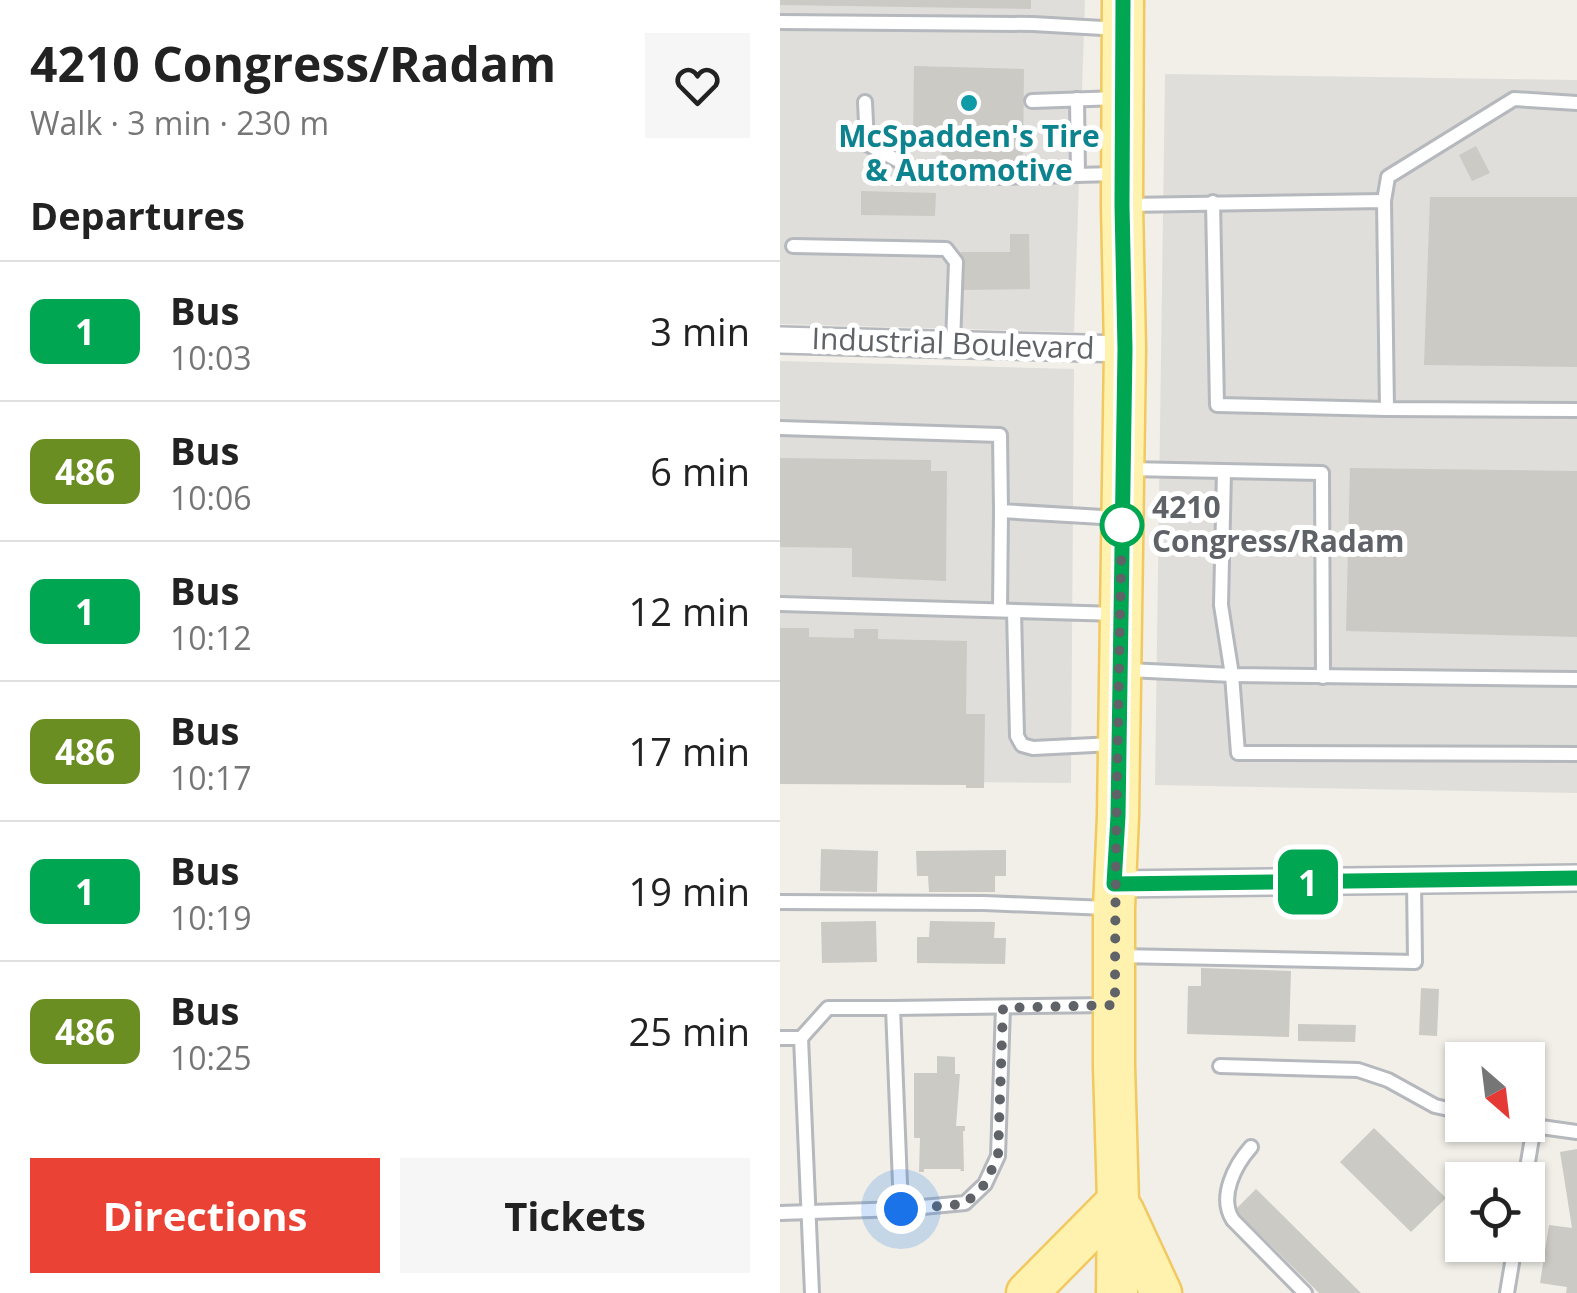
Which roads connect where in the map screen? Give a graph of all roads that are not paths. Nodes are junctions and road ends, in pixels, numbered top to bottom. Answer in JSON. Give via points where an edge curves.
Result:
{"nodes":[{"id":1,"x":1123,"y":14,"type":"edge"},
{"id":2,"x":780,"y":22,"type":"edge"},
{"id":3,"x":1122,"y":98,"type":"junction"},
{"id":4,"x":1077,"y":99,"type":"junction"},
{"id":5,"x":1032,"y":101,"type":"dead end"},
{"id":6,"x":866,"y":102,"type":"dead end"},
{"id":7,"x":1577,"y":104,"type":"edge"},
{"id":8,"x":1078,"y":175,"type":"junction"},
{"id":9,"x":1122,"y":189,"type":"junction"},
{"id":10,"x":1384,"y":201,"type":"junction"},
{"id":11,"x":1213,"y":202,"type":"junction"},
{"id":12,"x":793,"y":246,"type":"dead end"},
{"id":13,"x":780,"y":340,"type":"edge"},
{"id":14,"x":953,"y":343,"type":"junction"},
{"id":15,"x":1125,"y":349,"type":"junction"},
{"id":16,"x":1388,"y":409,"type":"junction"},
{"id":17,"x":1577,"y":410,"type":"edge"},
{"id":18,"x":780,"y":428,"type":"edge"},
{"id":19,"x":1123,"y":468,"type":"junction"},
{"id":20,"x":1224,"y":471,"type":"junction"},
{"id":21,"x":1001,"y":511,"type":"junction"},
{"id":22,"x":1122,"y":518,"type":"junction"},
{"id":23,"x":780,"y":604,"type":"edge"},
{"id":24,"x":1007,"y":611,"type":"junction"},
{"id":25,"x":1120,"y":614,"type":"junction"},
{"id":26,"x":1120,"y":670,"type":"junction"},
{"id":27,"x":1232,"y":675,"type":"junction"},
{"id":28,"x":1322,"y":676,"type":"junction"},
{"id":29,"x":1577,"y":680,"type":"edge"},
{"id":30,"x":1119,"y":744,"type":"junction"},
{"id":31,"x":1577,"y":754,"type":"edge"},
{"id":32,"x":1577,"y":878,"type":"edge"},
{"id":33,"x":1414,"y":880,"type":"junction"},
{"id":34,"x":1114,"y":896,"type":"junction"},
{"id":35,"x":780,"y":902,"type":"edge"},
{"id":36,"x":1115,"y":956,"type":"junction"},
{"id":37,"x":1115,"y":1005,"type":"junction"},
{"id":38,"x":893,"y":1008,"type":"junction"},
{"id":39,"x":1003,"y":1008,"type":"junction"},
{"id":40,"x":780,"y":1038,"type":"edge"},
{"id":41,"x":801,"y":1038,"type":"junction"},
{"id":42,"x":1220,"y":1066,"type":"dead end"},
{"id":43,"x":1445,"y":1108,"type":"edge"},
{"id":44,"x":1545,"y":1127,"type":"edge"},
{"id":45,"x":1577,"y":1132,"type":"edge"},
{"id":46,"x":1251,"y":1147,"type":"dead end"},
{"id":47,"x":1118,"y":1201,"type":"junction"},
{"id":48,"x":901,"y":1209,"type":"junction"},
{"id":49,"x":808,"y":1213,"type":"junction"},
{"id":50,"x":780,"y":1214,"type":"edge"},
{"id":51,"x":1512,"y":1262,"type":"edge"},
{"id":52,"x":812,"y":1293,"type":"edge"},
{"id":53,"x":1027,"y":1293,"type":"edge"},
{"id":54,"x":1117,"y":1293,"type":"edge"},
{"id":55,"x":1161,"y":1293,"type":"edge"},
{"id":56,"x":1305,"y":1293,"type":"edge"},
{"id":57,"x":1507,"y":1293,"type":"edge"}],
"edges":[{"from":1,"to":2,"type":"lane","via":[[1033,24]]},
{"from":1,"to":3,"type":"main road"},
{"from":3,"to":4,"type":"lane"},
{"from":3,"to":9,"type":"main road"},
{"from":4,"to":5,"type":"lane"},
{"from":4,"to":8,"type":"lane"},
{"from":6,"to":8,"type":"lane","via":[[867,144],[919,172]]},
{"from":7,"to":10,"type":"lane","via":[[1514,99],[1388,177]]},
{"from":8,"to":9,"type":"lane"},
{"from":9,"to":11,"type":"lane"},
{"from":9,"to":15,"type":"main road"},
{"from":10,"to":11,"type":"lane"},
{"from":10,"to":16,"type":"lane"},
{"from":11,"to":16,"type":"lane","via":[[1217,404]]},
{"from":12,"to":14,"type":"lane","via":[[946,249],[956,262]]},
{"from":13,"to":14,"type":"street","name":"Industrial Boulevard"},
{"from":14,"to":15,"type":"street","name":"Industrial Boulevard"},
{"from":15,"to":19,"type":"main road"},
{"from":16,"to":17,"type":"lane"},
{"from":18,"to":21,"type":"lane","via":[[1000,436]]},
{"from":19,"to":20,"type":"lane"},
{"from":19,"to":22,"type":"main road"},
{"from":20,"to":27,"type":"lane","via":[[1220,606]]},
{"from":20,"to":28,"type":"lane","via":[[1322,473]]},
{"from":21,"to":22,"type":"lane"},
{"from":21,"to":24,"type":"lane"},
{"from":22,"to":25,"type":"main road"},
{"from":23,"to":24,"type":"lane"},
{"from":24,"to":25,"type":"lane"},
{"from":24,"to":30,"type":"lane","via":[[1022,745]]},
{"from":25,"to":26,"type":"main road"},
{"from":26,"to":27,"type":"lane"},
{"from":26,"to":30,"type":"main road"},
{"from":27,"to":28,"type":"lane"},
{"from":27,"to":31,"type":"lane","via":[[1238,753]]},
{"from":28,"to":29,"type":"lane"},
{"from":30,"to":34,"type":"main road"},
{"from":32,"to":33,"type":"street"},
{"from":33,"to":34,"type":"street"},
{"from":33,"to":36,"type":"lane","via":[[1415,962]]},
{"from":34,"to":35,"type":"lane","via":[[984,904]]},
{"from":34,"to":36,"type":"main road"},
{"from":36,"to":37,"type":"main road"},
{"from":37,"to":39,"type":"lane"},
{"from":37,"to":47,"type":"main road"},
{"from":38,"to":39,"type":"lane"},
{"from":38,"to":41,"type":"lane","via":[[828,1008]]},
{"from":38,"to":48,"type":"lane"},
{"from":39,"to":48,"type":"lane","via":[[998,1156],[985,1184],[965,1204]]},
{"from":40,"to":41,"type":"lane"},
{"from":41,"to":49,"type":"lane"},
{"from":42,"to":43,"type":"lane","via":[[1358,1070]]},
{"from":44,"to":45,"type":"lane"},
{"from":46,"to":56,"type":"lane","via":[[1227,1193],[1226,1210]]},
{"from":47,"to":53,"type":"main road"},
{"from":47,"to":54,"type":"main road"},
{"from":47,"to":55,"type":"main road"},
{"from":48,"to":49,"type":"lane"},
{"from":49,"to":50,"type":"lane"},
{"from":49,"to":52,"type":"lane"},
{"from":51,"to":57,"type":"lane"}]}
